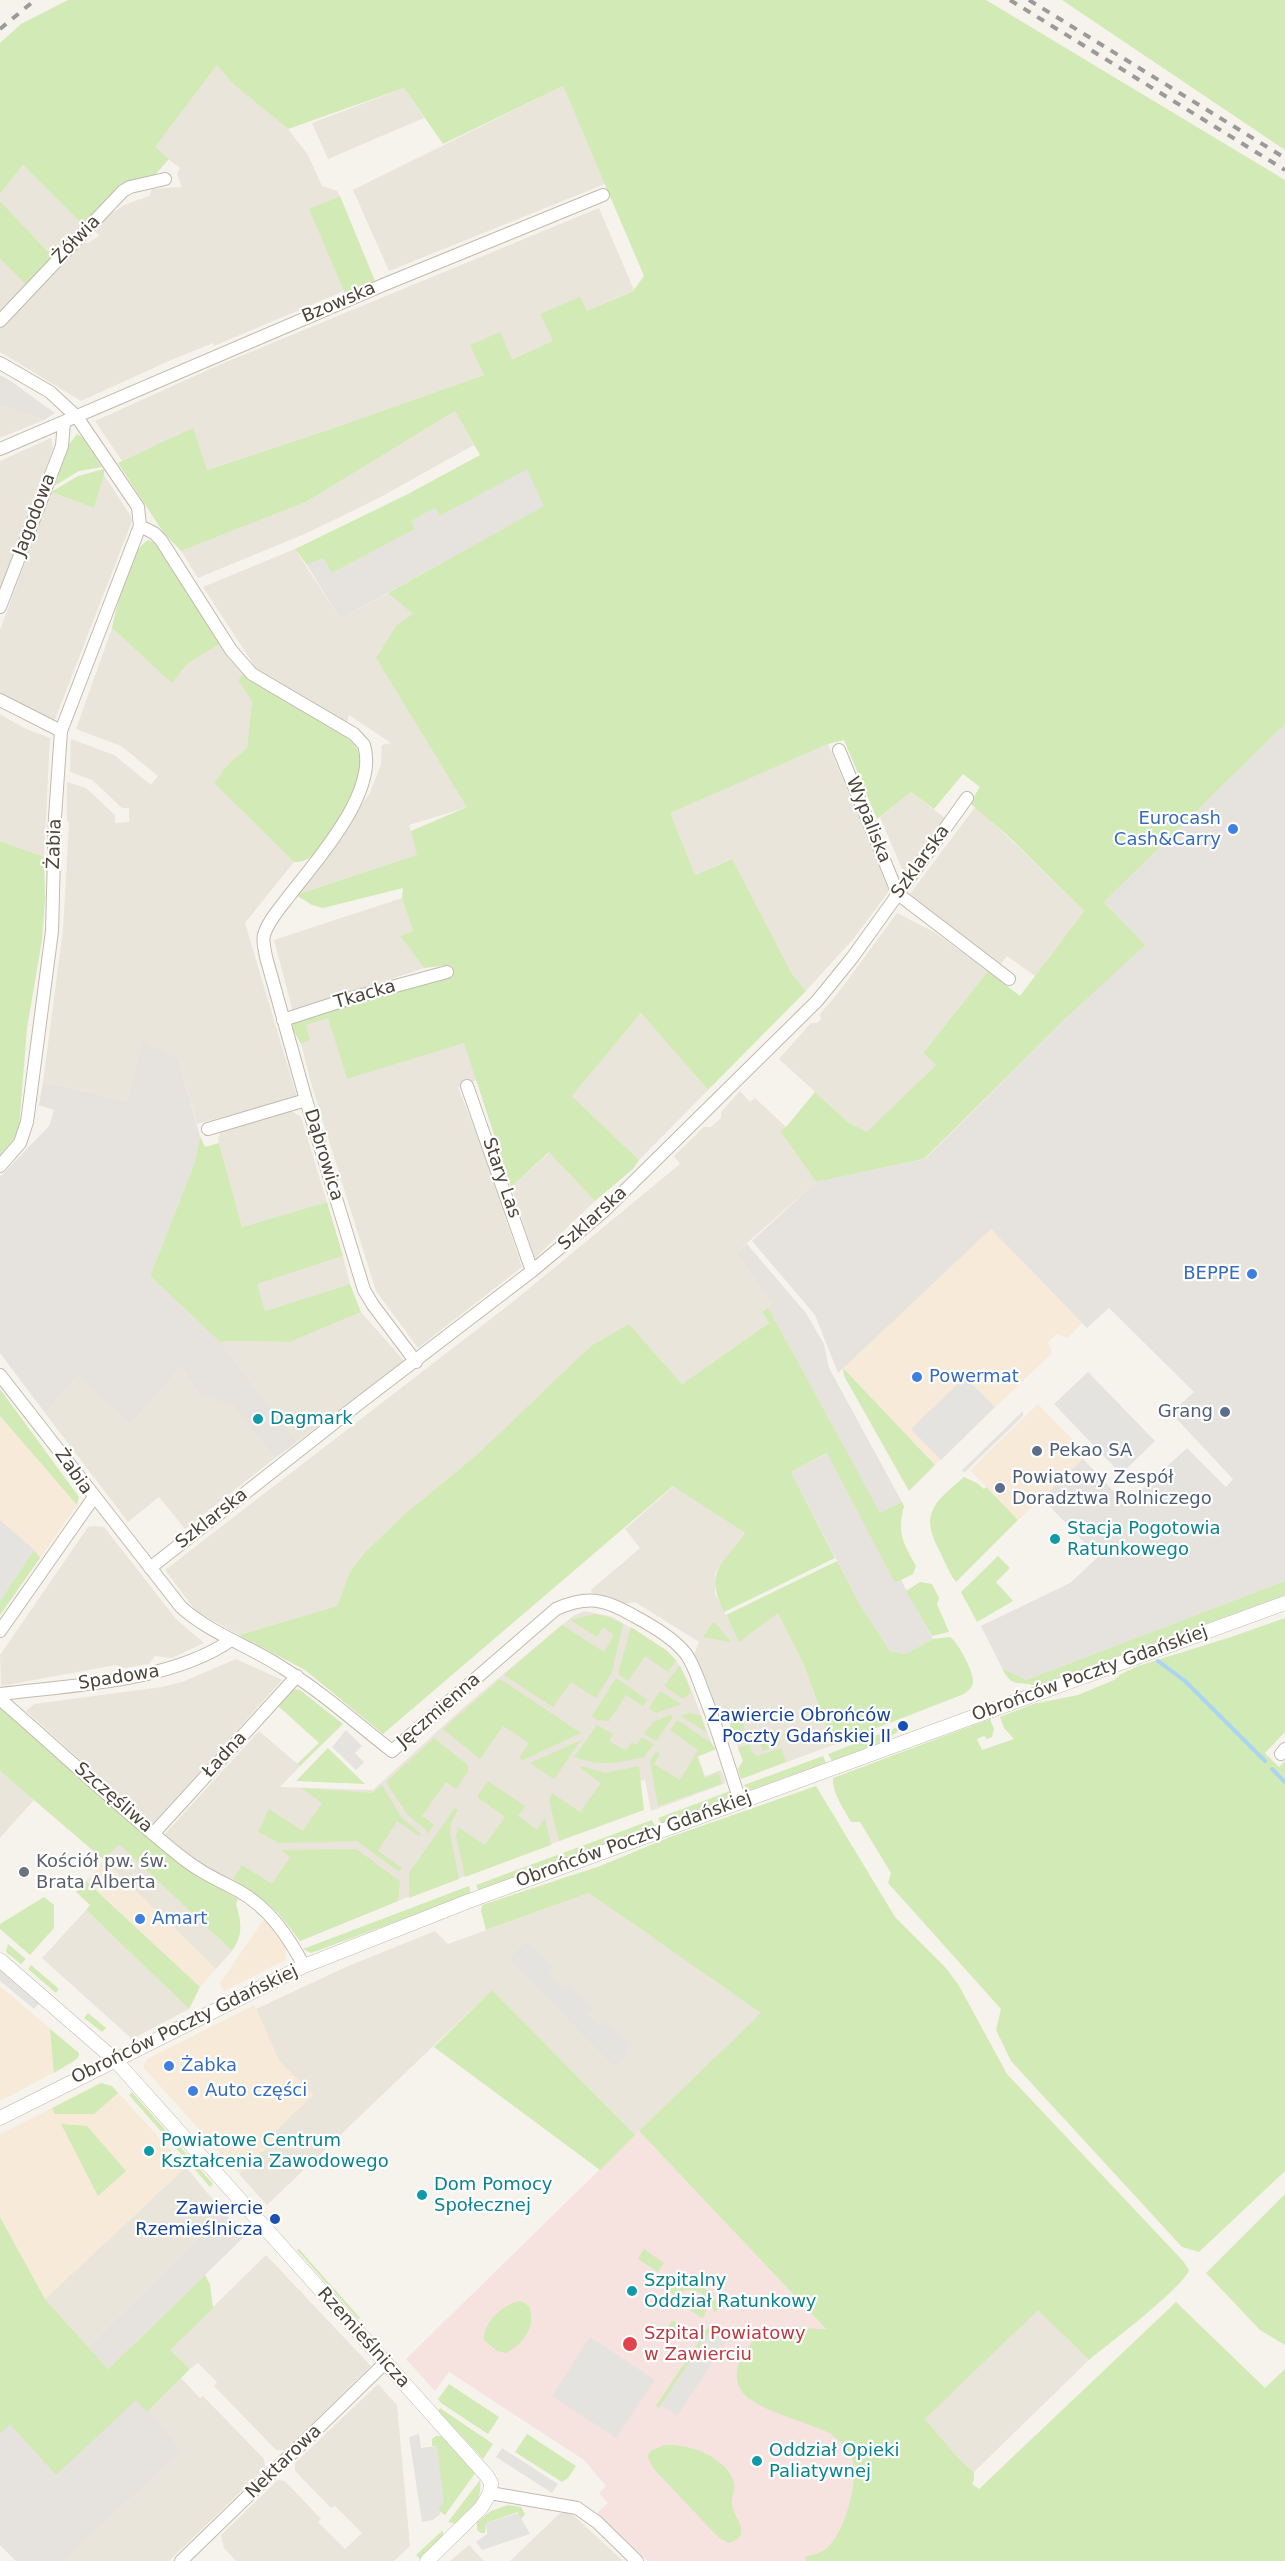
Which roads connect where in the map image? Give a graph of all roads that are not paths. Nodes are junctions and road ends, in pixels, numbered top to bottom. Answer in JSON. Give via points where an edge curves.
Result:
{"nodes":[{"id":1,"x":165,"y":179,"type":"dead end"},
{"id":2,"x":603,"y":195,"type":"dead end"},
{"id":3,"x":0,"y":321,"type":"edge"},
{"id":4,"x":0,"y":363,"type":"edge"},
{"id":5,"x":76,"y":417,"type":"junction"},
{"id":6,"x":64,"y":422,"type":"junction"},
{"id":7,"x":0,"y":449,"type":"edge"},
{"id":8,"x":140,"y":526,"type":"junction"},
{"id":9,"x":0,"y":607,"type":"edge"},
{"id":10,"x":0,"y":700,"type":"edge"},
{"id":11,"x":61,"y":732,"type":"junction"},
{"id":12,"x":839,"y":750,"type":"dead end"},
{"id":13,"x":967,"y":798,"type":"dead end"},
{"id":14,"x":898,"y":894,"type":"junction"},
{"id":15,"x":447,"y":972,"type":"dead end"},
{"id":16,"x":1009,"y":979,"type":"dead end"},
{"id":17,"x":283,"y":1020,"type":"junction"},
{"id":18,"x":467,"y":1086,"type":"dead end"},
{"id":19,"x":306,"y":1100,"type":"junction"},
{"id":20,"x":208,"y":1129,"type":"dead end"},
{"id":21,"x":0,"y":1166,"type":"edge"},
{"id":22,"x":532,"y":1271,"type":"junction"},
{"id":23,"x":416,"y":1362,"type":"junction"},
{"id":24,"x":0,"y":1375,"type":"edge"},
{"id":25,"x":94,"y":1497,"type":"junction"},
{"id":26,"x":150,"y":1568,"type":"junction"},
{"id":27,"x":1285,"y":1603,"type":"edge"},
{"id":28,"x":0,"y":1631,"type":"edge"},
{"id":29,"x":231,"y":1640,"type":"junction"},
{"id":30,"x":297,"y":1676,"type":"junction"},
{"id":31,"x":0,"y":1696,"type":"edge"},
{"id":32,"x":740,"y":1801,"type":"junction"},
{"id":33,"x":153,"y":1834,"type":"junction"},
{"id":34,"x":0,"y":1960,"type":"edge"},
{"id":35,"x":304,"y":1966,"type":"junction"},
{"id":36,"x":115,"y":2060,"type":"junction"},
{"id":37,"x":0,"y":2118,"type":"edge"},
{"id":38,"x":386,"y":2362,"type":"junction"},
{"id":39,"x":490,"y":2493,"type":"junction"},
{"id":40,"x":180,"y":2561,"type":"edge"},
{"id":41,"x":427,"y":2561,"type":"edge"},
{"id":42,"x":637,"y":2561,"type":"edge"}],
"edges":[{"from":1,"to":3,"type":"street","name":"Żółwia","via":[[123,192]]},
{"from":2,"to":5,"type":"street","name":"Bzowska"},
{"from":4,"to":5,"type":"street","via":[[50,392]]},
{"from":5,"to":6,"type":"street","name":"Bzowska"},
{"from":5,"to":8,"type":"street","via":[[138,507]]},
{"from":6,"to":7,"type":"street","name":"Bzowska"},
{"from":6,"to":9,"type":"street","name":"Jagodowa","via":[[62,446]]},
{"from":8,"to":11,"type":"street","name":"Żabia"},
{"from":8,"to":17,"type":"street","name":"Dąbrowica","via":[[161,540],[231,650],[259,679],[354,734],[366,750],[357,800],[266,930],[266,957]]},
{"from":10,"to":11,"type":"street"},
{"from":11,"to":21,"type":"street","name":"Żabia","via":[[52,932],[27,1122],[20,1143]]},
{"from":12,"to":14,"type":"street","name":"Wypaliska"},
{"from":13,"to":14,"type":"street","name":"Szklarska"},
{"from":14,"to":16,"type":"street"},
{"from":14,"to":22,"type":"street","name":"Szklarska","via":[[817,1001],[604,1211]]},
{"from":15,"to":17,"type":"street","name":"Tkacka"},
{"from":17,"to":19,"type":"street","name":"Dąbrowica"},
{"from":18,"to":22,"type":"street","name":"Stary Las"},
{"from":19,"to":20,"type":"street"},
{"from":19,"to":23,"type":"street","name":"Dąbrowica","via":[[364,1290]]},
{"from":22,"to":23,"type":"street","name":"Szklarska"},
{"from":23,"to":26,"type":"street","name":"Szklarska"},
{"from":24,"to":25,"type":"street","name":"Żabia"},
{"from":25,"to":26,"type":"street","name":"Jęczmienna"},
{"from":25,"to":28,"type":"street","name":"Żabia"},
{"from":26,"to":29,"type":"street","name":"Jęczmienna","via":[[191,1616]]},
{"from":27,"to":32,"type":"street","name":"Obrońców Poczty Gdańskiej"},
{"from":29,"to":30,"type":"street","name":"Jęczmienna"},
{"from":29,"to":31,"type":"street","name":"Spadowa","via":[[167,1671]]},
{"from":30,"to":32,"type":"street","name":"Jęczmienna","via":[[392,1751],[556,1610],[586,1600],[610,1604],[638,1618],[685,1653],[705,1698]]},
{"from":30,"to":33,"type":"street","name":"Ładna"},
{"from":31,"to":33,"type":"street","name":"Szczęśliwa"},
{"from":32,"to":35,"type":"street","name":"Obrońców Poczty Gdańskiej","via":[[469,1900]]},
{"from":33,"to":35,"type":"street","name":"Szczęśliwa","via":[[199,1872],[265,1910],[294,1946]]},
{"from":34,"to":36,"type":"street","name":"Rzemieślnicza"},
{"from":35,"to":36,"type":"street","name":"Obrońców Poczty Gdańskiej"},
{"from":36,"to":37,"type":"street","name":"Obrońców Poczty Gdańskiej"},
{"from":36,"to":38,"type":"street","name":"Rzemieślnicza"},
{"from":38,"to":39,"type":"street","name":"Rzemieślnicza","via":[[487,2476]]},
{"from":38,"to":40,"type":"street","name":"Nektarowa"},
{"from":39,"to":41,"type":"street","via":[[481,2508]]},
{"from":39,"to":42,"type":"street","via":[[577,2508]]}]}
